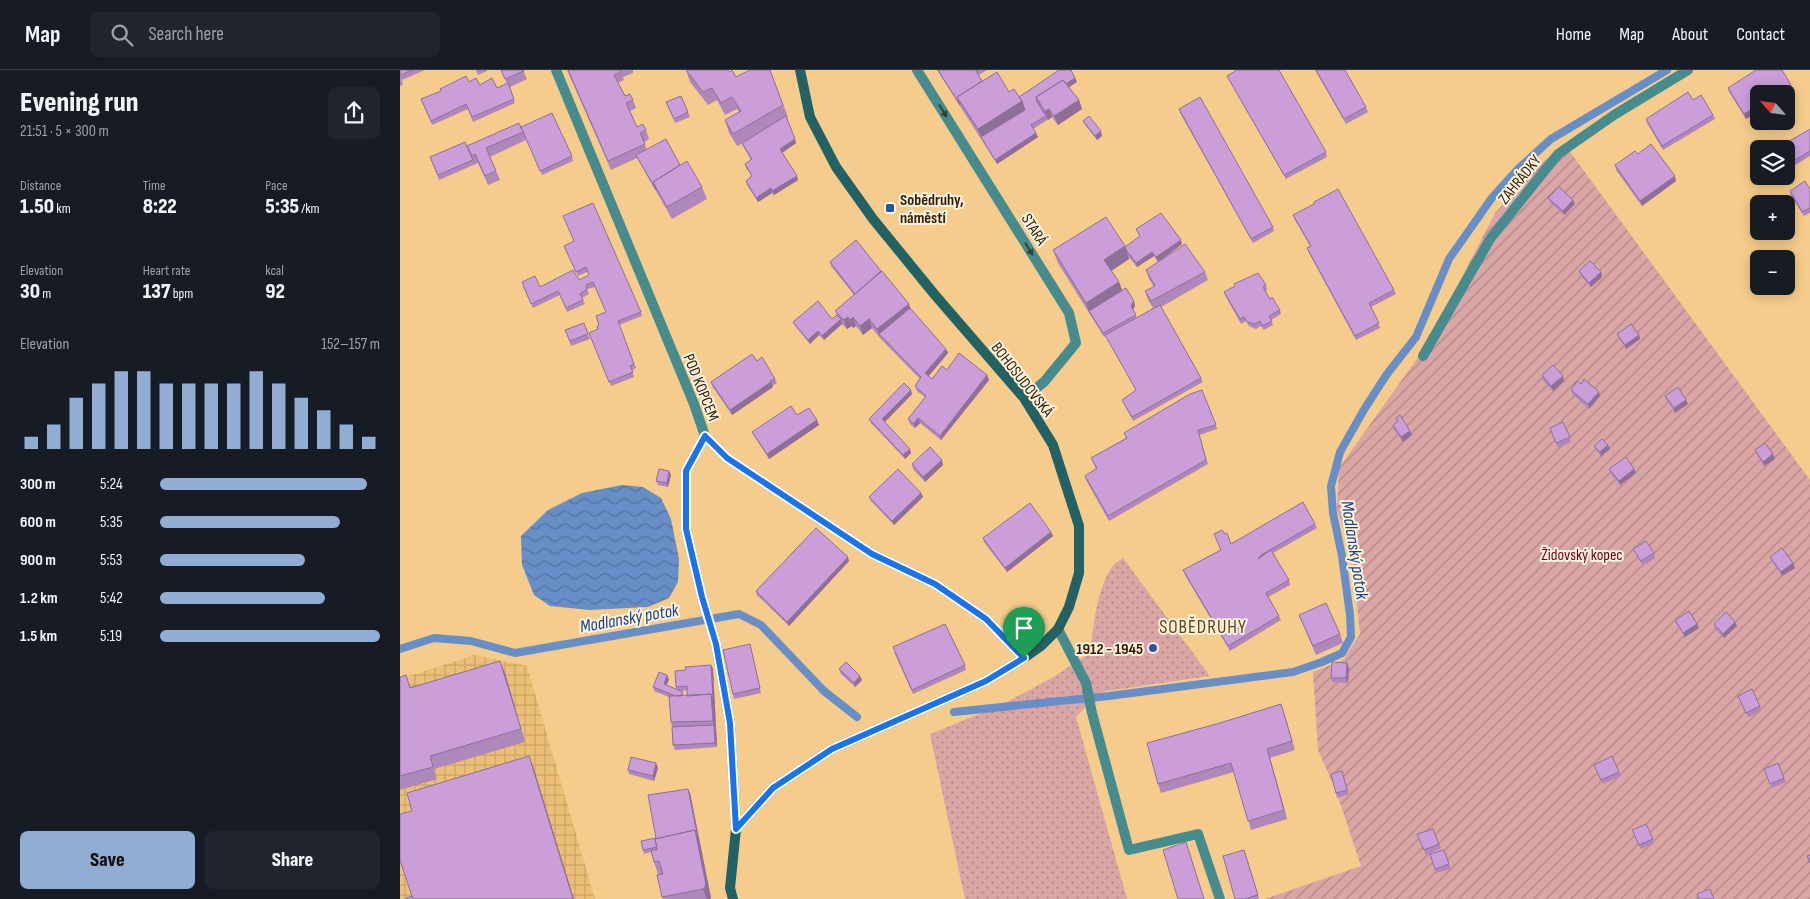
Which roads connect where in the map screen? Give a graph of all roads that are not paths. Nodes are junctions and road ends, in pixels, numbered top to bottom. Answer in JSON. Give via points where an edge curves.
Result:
{"nodes":[{"id":1,"x":556,"y":70,"type":"edge"},
{"id":2,"x":800,"y":70,"type":"edge"},
{"id":3,"x":917,"y":70,"type":"edge"},
{"id":4,"x":1688,"y":70,"type":"edge"},
{"id":5,"x":1422,"y":356,"type":"dead end"},
{"id":6,"x":1024,"y":398,"type":"junction"},
{"id":7,"x":705,"y":436,"type":"junction"},
{"id":8,"x":1058,"y":629,"type":"junction"},
{"id":9,"x":1024,"y":658,"type":"junction"},
{"id":10,"x":736,"y":829,"type":"junction"},
{"id":11,"x":732,"y":899,"type":"edge"},
{"id":12,"x":1220,"y":899,"type":"edge"}],
"edges":[{"from":1,"to":7,"type":"street","name":"POD KOPCEM"},
{"from":2,"to":6,"type":"street","name":"BOHOSUDOVSKÁ","via":[[810,117],[836,167],[879,227]]},
{"from":3,"to":6,"type":"street","name":"STARÁ","one_way":true,"via":[[1069,313],[1076,343],[1044,382]]},
{"from":4,"to":5,"type":"street","name":"ZAHRÁDKY","via":[[1558,154],[1490,239]]},
{"from":6,"to":8,"type":"street","name":"BOHOSUDOVSKÁ","via":[[1053,445],[1079,526],[1079,573]]},
{"from":7,"to":9,"type":"street","name":"POD KOPCEM","via":[[727,458],[872,554],[935,584],[986,619]]},
{"from":7,"to":10,"type":"street","via":[[686,471],[686,529],[716,644],[730,723]]},
{"from":8,"to":9,"type":"street","name":"BOHOSUDOVSKÁ"},
{"from":8,"to":12,"type":"street","via":[[1086,683],[1129,850],[1198,834]]},
{"from":9,"to":10,"type":"street","name":"BOHOSUDOVSKÁ","via":[[986,681],[832,749],[773,788]]},
{"from":10,"to":11,"type":"street","via":[[730,888]]}]}
